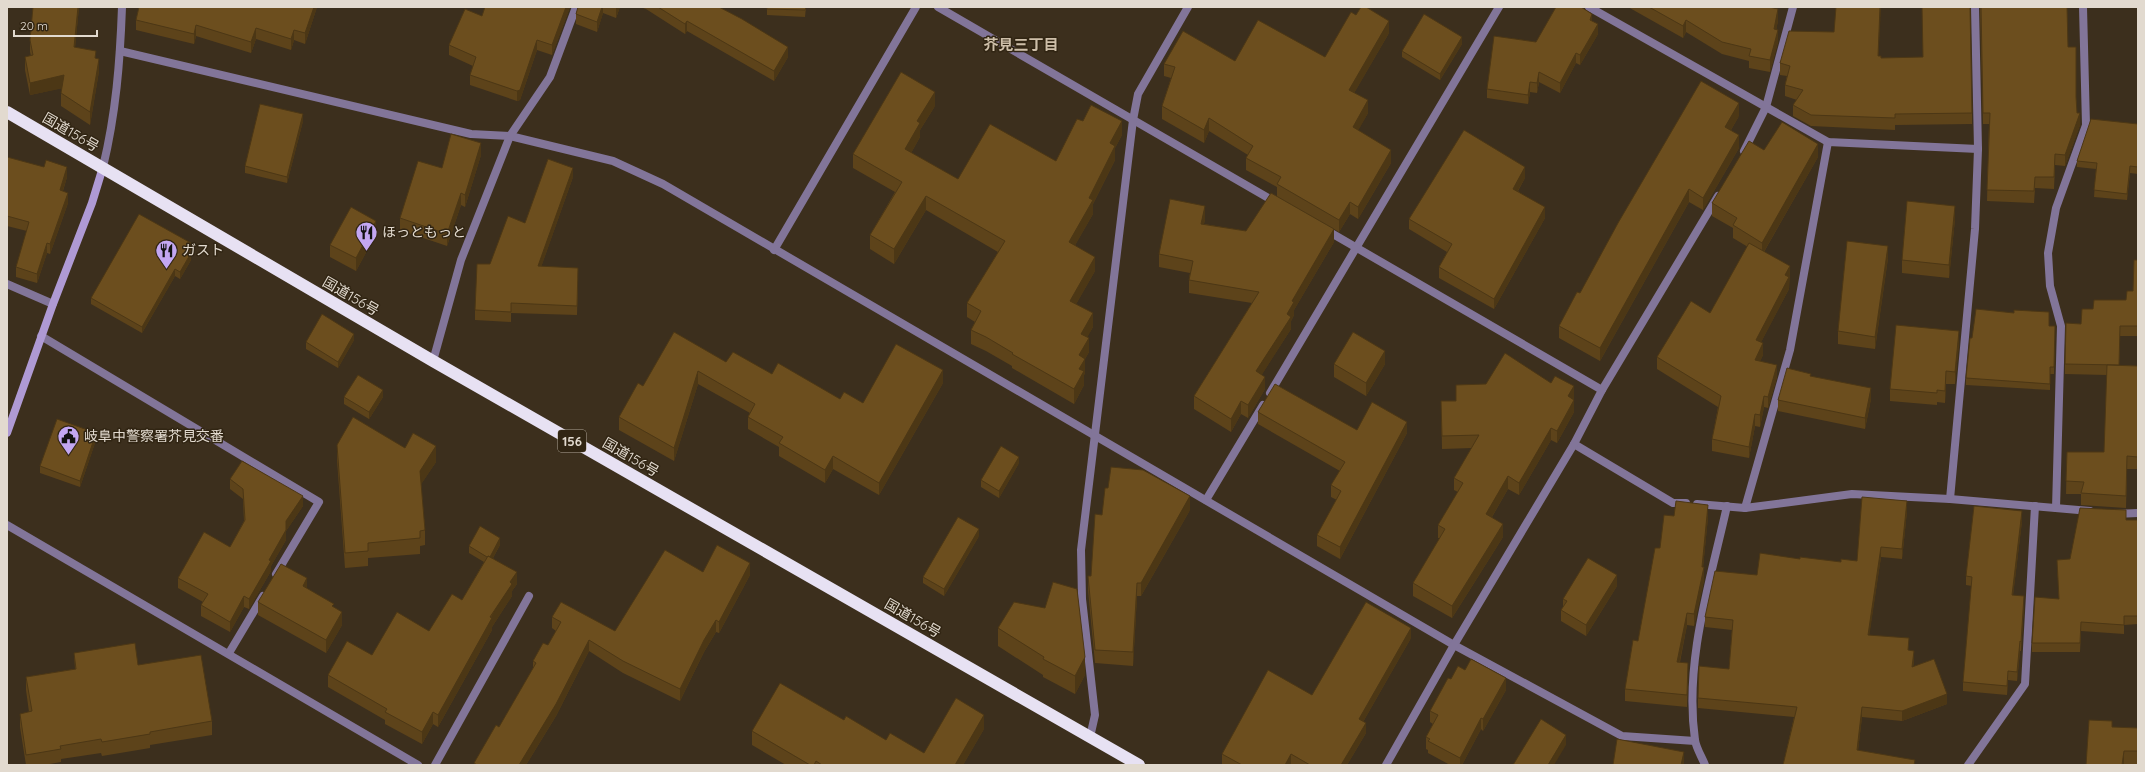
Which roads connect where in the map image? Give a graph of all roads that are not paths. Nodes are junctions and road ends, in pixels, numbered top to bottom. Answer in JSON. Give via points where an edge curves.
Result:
{"nodes":[{"id":1,"x":122,"y":7,"type":"edge"},
{"id":2,"x":576,"y":7,"type":"edge"},
{"id":3,"x":916,"y":7,"type":"edge"},
{"id":4,"x":938,"y":7,"type":"edge"},
{"id":5,"x":1188,"y":7,"type":"edge"},
{"id":6,"x":1499,"y":7,"type":"edge"},
{"id":7,"x":1589,"y":7,"type":"edge"},
{"id":8,"x":1793,"y":7,"type":"edge"},
{"id":9,"x":1975,"y":7,"type":"edge"},
{"id":10,"x":2083,"y":7,"type":"edge"},
{"id":11,"x":120,"y":51,"type":"junction"},
{"id":12,"x":1766,"y":107,"type":"junction"},
{"id":13,"x":7,"y":112,"type":"edge"},
{"id":14,"x":1133,"y":120,"type":"junction"},
{"id":15,"x":510,"y":136,"type":"junction"},
{"id":16,"x":1828,"y":142,"type":"junction"},
{"id":17,"x":1978,"y":149,"type":"junction"},
{"id":18,"x":1739,"y":161,"type":"edge"},
{"id":19,"x":103,"y":167,"type":"junction"},
{"id":20,"x":1723,"y":188,"type":"edge"},
{"id":21,"x":1282,"y":205,"type":"edge"},
{"id":22,"x":1316,"y":225,"type":"edge"},
{"id":23,"x":1356,"y":248,"type":"junction"},
{"id":24,"x":774,"y":250,"type":"junction"},
{"id":25,"x":7,"y":284,"type":"edge"},
{"id":26,"x":53,"y":304,"type":"junction"},
{"id":27,"x":41,"y":336,"type":"junction"},
{"id":28,"x":433,"y":361,"type":"junction"},
{"id":29,"x":1602,"y":390,"type":"junction"},
{"id":30,"x":7,"y":433,"type":"edge"},
{"id":31,"x":1095,"y":436,"type":"junction"},
{"id":32,"x":1574,"y":444,"type":"junction"},
{"id":33,"x":1950,"y":499,"type":"junction"},
{"id":34,"x":1206,"y":500,"type":"junction"},
{"id":35,"x":1727,"y":506,"type":"junction"},
{"id":36,"x":2035,"y":506,"type":"junction"},
{"id":37,"x":1746,"y":508,"type":"junction"},
{"id":38,"x":2056,"y":508,"type":"junction"},
{"id":39,"x":2138,"y":513,"type":"edge"},
{"id":40,"x":7,"y":525,"type":"edge"},
{"id":41,"x":529,"y":596,"type":"dead end"},
{"id":42,"x":1454,"y":645,"type":"junction"},
{"id":43,"x":229,"y":653,"type":"junction"},
{"id":44,"x":1090,"y":736,"type":"junction"},
{"id":45,"x":1695,"y":741,"type":"junction"},
{"id":46,"x":418,"y":765,"type":"edge"},
{"id":47,"x":435,"y":765,"type":"edge"},
{"id":48,"x":1139,"y":765,"type":"edge"},
{"id":49,"x":1386,"y":765,"type":"edge"},
{"id":50,"x":1705,"y":765,"type":"edge"},
{"id":51,"x":1968,"y":765,"type":"edge"}],
"edges":[{"from":1,"to":11,"type":"street"},
{"from":2,"to":15,"type":"street","via":[[550,77]]},
{"from":3,"to":24,"type":"street"},
{"from":4,"to":14,"type":"street"},
{"from":5,"to":14,"type":"street","via":[[1138,94]]},
{"from":6,"to":23,"type":"street"},
{"from":7,"to":12,"type":"street"},
{"from":8,"to":12,"type":"street"},
{"from":9,"to":17,"type":"street"},
{"from":10,"to":38,"type":"street","via":[[2086,125],[2056,208],[2048,253],[2050,286],[2061,326]]},
{"from":11,"to":15,"type":"street","via":[[472,134]]},
{"from":11,"to":19,"type":"street","via":[[113,124]]},
{"from":12,"to":16,"type":"street"},
{"from":12,"to":18,"type":"street"},
{"from":13,"to":19,"type":"highway","name":"国道156号","number":"156"},
{"from":14,"to":21,"type":"street"},
{"from":14,"to":31,"type":"street"},
{"from":15,"to":24,"type":"street","via":[[613,161],[663,184]]},
{"from":15,"to":28,"type":"street","via":[[461,260]]},
{"from":16,"to":17,"type":"street"},
{"from":16,"to":37,"type":"street","via":[[1790,350]]},
{"from":17,"to":33,"type":"street","via":[[1975,230]]},
{"from":19,"to":26,"type":"street","via":[[92,203]]},
{"from":19,"to":28,"type":"highway","name":"国道156号","number":"156"},
{"from":20,"to":29,"type":"street"},
{"from":22,"to":23,"type":"street"},
{"from":23,"to":29,"type":"street"},
{"from":23,"to":34,"type":"street"},
{"from":24,"to":31,"type":"street"},
{"from":25,"to":26,"type":"street"},
{"from":26,"to":27,"type":"street"},
{"from":27,"to":30,"type":"street"},
{"from":27,"to":43,"type":"street","via":[[319,502]]},
{"from":28,"to":44,"type":"highway","name":"国道156号","number":"156"},
{"from":29,"to":32,"type":"street"},
{"from":31,"to":34,"type":"street"},
{"from":31,"to":44,"type":"street","via":[[1080,550],[1082,599],[1095,715]]},
{"from":32,"to":35,"type":"street","via":[[1673,503]]},
{"from":32,"to":42,"type":"street"},
{"from":33,"to":36,"type":"street"},
{"from":33,"to":37,"type":"street","via":[[1852,494]]},
{"from":34,"to":42,"type":"street"},
{"from":35,"to":37,"type":"street"},
{"from":35,"to":45,"type":"street","via":[[1698,633],[1692,688]]},
{"from":36,"to":38,"type":"street"},
{"from":36,"to":51,"type":"street","via":[[2026,684]]},
{"from":38,"to":39,"type":"street","via":[[2104,513]]},
{"from":40,"to":43,"type":"street"},
{"from":41,"to":47,"type":"street"},
{"from":42,"to":45,"type":"street","via":[[1622,736]]},
{"from":42,"to":49,"type":"street"},
{"from":43,"to":46,"type":"street"},
{"from":44,"to":48,"type":"highway","name":"国道156号","number":"156"},
{"from":45,"to":50,"type":"street"}]}
